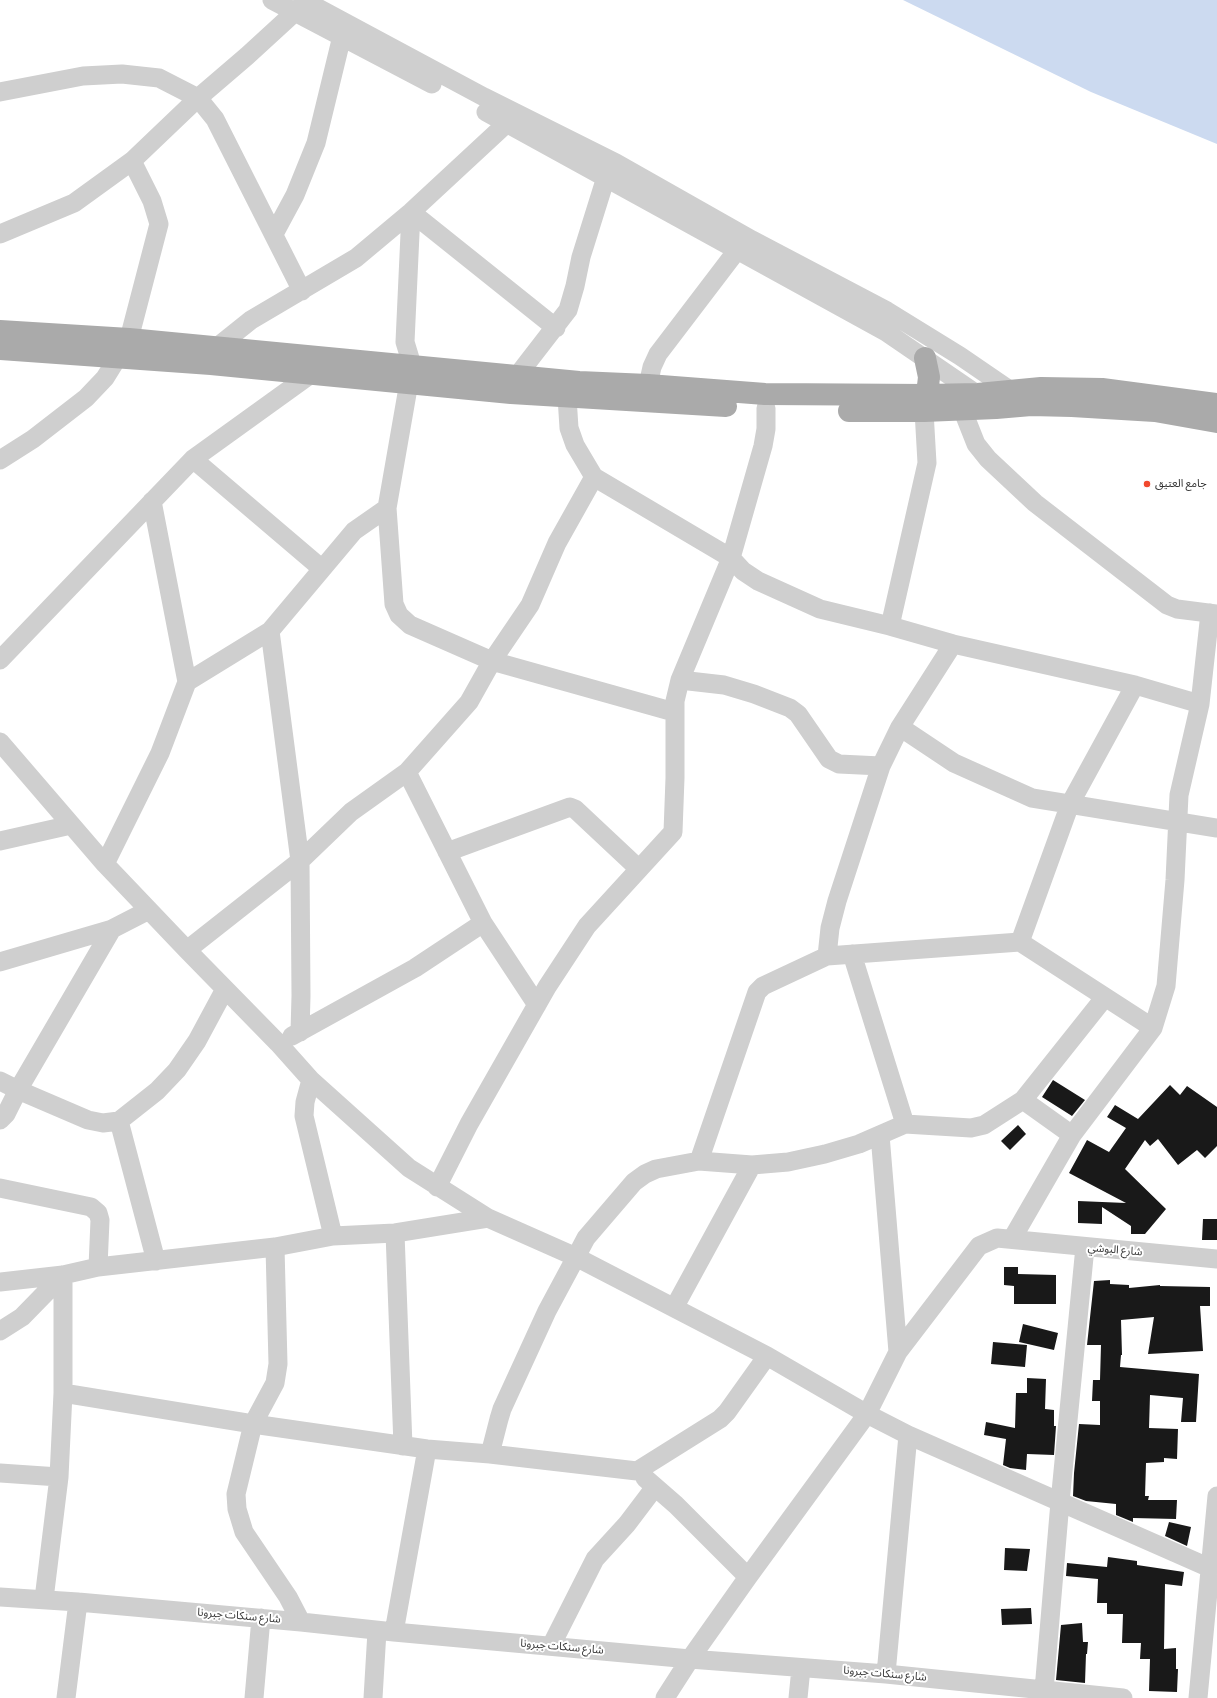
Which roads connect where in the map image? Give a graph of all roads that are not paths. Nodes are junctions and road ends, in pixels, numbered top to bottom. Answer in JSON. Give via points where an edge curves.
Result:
{"nodes":[{"id":1,"x":272,"y":0,"type":"edge"},
{"id":2,"x":299,"y":6,"type":"edge"},
{"id":3,"x":342,"y":36,"type":"junction"},
{"id":4,"x":0,"y":92,"type":"edge"},
{"id":5,"x":198,"y":98,"type":"junction"},
{"id":6,"x":507,"y":123,"type":"junction"},
{"id":7,"x":132,"y":161,"type":"junction"},
{"id":8,"x":606,"y":177,"type":"junction"},
{"id":9,"x":411,"y":212,"type":"junction"},
{"id":10,"x":0,"y":234,"type":"edge"},
{"id":11,"x":274,"y":234,"type":"junction"},
{"id":12,"x":738,"y":249,"type":"junction"},
{"id":13,"x":302,"y":291,"type":"junction"},
{"id":14,"x":556,"y":328,"type":"junction"},
{"id":15,"x":0,"y":331,"type":"edge"},
{"id":16,"x":124,"y":348,"type":"junction"},
{"id":17,"x":216,"y":348,"type":"junction"},
{"id":18,"x":0,"y":349,"type":"edge"},
{"id":19,"x":925,"y":358,"type":"junction"},
{"id":20,"x":311,"y":374,"type":"junction"},
{"id":21,"x":410,"y":375,"type":"junction"},
{"id":22,"x":517,"y":376,"type":"junction"},
{"id":23,"x":648,"y":385,"type":"junction"},
{"id":24,"x":1010,"y":390,"type":"junction"},
{"id":25,"x":978,"y":394,"type":"junction"},
{"id":26,"x":567,"y":397,"type":"junction"},
{"id":27,"x":959,"y":402,"type":"junction"},
{"id":28,"x":926,"y":403,"type":"junction"},
{"id":29,"x":1217,"y":404,"type":"edge"},
{"id":30,"x":1031,"y":405,"type":"junction"},
{"id":31,"x":766,"y":408,"type":"junction"},
{"id":32,"x":996,"y":408,"type":"junction"},
{"id":33,"x":1217,"y":422,"type":"edge"},
{"id":34,"x":193,"y":459,"type":"junction"},
{"id":35,"x":0,"y":460,"type":"edge"},
{"id":36,"x":594,"y":477,"type":"junction"},
{"id":37,"x":152,"y":501,"type":"junction"},
{"id":38,"x":387,"y":508,"type":"junction"},
{"id":39,"x":730,"y":558,"type":"junction"},
{"id":40,"x":321,"y":568,"type":"junction"},
{"id":41,"x":1214,"y":613,"type":"edge"},
{"id":42,"x":890,"y":626,"type":"junction"},
{"id":43,"x":270,"y":631,"type":"junction"},
{"id":44,"x":953,"y":644,"type":"junction"},
{"id":45,"x":0,"y":660,"type":"edge"},
{"id":46,"x":492,"y":661,"type":"junction"},
{"id":47,"x":680,"y":680,"type":"junction"},
{"id":48,"x":188,"y":682,"type":"junction"},
{"id":49,"x":1135,"y":685,"type":"junction"},
{"id":50,"x":1200,"y":704,"type":"junction"},
{"id":51,"x":674,"y":712,"type":"junction"},
{"id":52,"x":900,"y":727,"type":"junction"},
{"id":53,"x":0,"y":742,"type":"edge"},
{"id":54,"x":881,"y":766,"type":"junction"},
{"id":55,"x":407,"y":772,"type":"junction"},
{"id":56,"x":1070,"y":804,"type":"junction"},
{"id":57,"x":1177,"y":822,"type":"junction"},
{"id":58,"x":71,"y":825,"type":"junction"},
{"id":59,"x":1217,"y":828,"type":"edge"},
{"id":60,"x":0,"y":841,"type":"edge"},
{"id":61,"x":447,"y":852,"type":"junction"},
{"id":62,"x":300,"y":861,"type":"junction"},
{"id":63,"x":105,"y":864,"type":"junction"},
{"id":64,"x":639,"y":868,"type":"junction"},
{"id":65,"x":149,"y":910,"type":"junction"},
{"id":66,"x":483,"y":923,"type":"junction"},
{"id":67,"x":112,"y":929,"type":"junction"},
{"id":68,"x":1020,"y":942,"type":"junction"},
{"id":69,"x":187,"y":950,"type":"junction"},
{"id":70,"x":852,"y":954,"type":"junction"},
{"id":71,"x":828,"y":956,"type":"junction"},
{"id":72,"x":0,"y":962,"type":"edge"},
{"id":73,"x":224,"y":989,"type":"junction"},
{"id":74,"x":1105,"y":997,"type":"junction"},
{"id":75,"x":537,"y":1005,"type":"junction"},
{"id":76,"x":1153,"y":1028,"type":"junction"},
{"id":77,"x":300,"y":1032,"type":"junction"},
{"id":78,"x":278,"y":1043,"type":"junction"},
{"id":79,"x":311,"y":1080,"type":"junction"},
{"id":80,"x":0,"y":1081,"type":"edge"},
{"id":81,"x":18,"y":1090,"type":"junction"},
{"id":82,"x":1023,"y":1100,"type":"junction"},
{"id":83,"x":0,"y":1120,"type":"edge"},
{"id":84,"x":119,"y":1121,"type":"junction"},
{"id":85,"x":905,"y":1124,"type":"junction"},
{"id":86,"x":880,"y":1135,"type":"junction"},
{"id":87,"x":1072,"y":1135,"type":"junction"},
{"id":88,"x":699,"y":1162,"type":"junction"},
{"id":89,"x":752,"y":1166,"type":"junction"},
{"id":90,"x":437,"y":1187,"type":"junction"},
{"id":91,"x":0,"y":1188,"type":"edge"},
{"id":92,"x":488,"y":1218,"type":"junction"},
{"id":93,"x":395,"y":1233,"type":"junction"},
{"id":94,"x":333,"y":1236,"type":"junction"},
{"id":95,"x":1012,"y":1239,"type":"junction"},
{"id":96,"x":275,"y":1247,"type":"junction"},
{"id":97,"x":1085,"y":1247,"type":"junction"},
{"id":98,"x":576,"y":1257,"type":"junction"},
{"id":99,"x":1217,"y":1259,"type":"edge"},
{"id":100,"x":156,"y":1261,"type":"junction"},
{"id":101,"x":98,"y":1267,"type":"junction"},
{"id":102,"x":63,"y":1275,"type":"junction"},
{"id":103,"x":0,"y":1282,"type":"edge"},
{"id":104,"x":674,"y":1308,"type":"junction"},
{"id":105,"x":0,"y":1330,"type":"edge"},
{"id":106,"x":898,"y":1352,"type":"junction"},
{"id":107,"x":767,"y":1356,"type":"junction"},
{"id":108,"x":63,"y":1393,"type":"junction"},
{"id":109,"x":867,"y":1414,"type":"junction"},
{"id":110,"x":253,"y":1424,"type":"junction"},
{"id":111,"x":908,"y":1435,"type":"junction"},
{"id":112,"x":403,"y":1446,"type":"junction"},
{"id":113,"x":426,"y":1449,"type":"junction"},
{"id":114,"x":490,"y":1454,"type":"junction"},
{"id":115,"x":637,"y":1471,"type":"junction"},
{"id":116,"x":0,"y":1473,"type":"edge"},
{"id":117,"x":59,"y":1477,"type":"junction"},
{"id":118,"x":655,"y":1487,"type":"junction"},
{"id":119,"x":1217,"y":1496,"type":"edge"},
{"id":120,"x":1060,"y":1502,"type":"junction"},
{"id":121,"x":1210,"y":1568,"type":"junction"},
{"id":122,"x":748,"y":1577,"type":"junction"},
{"id":123,"x":0,"y":1597,"type":"edge"},
{"id":124,"x":44,"y":1599,"type":"junction"},
{"id":125,"x":78,"y":1602,"type":"junction"},
{"id":126,"x":261,"y":1618,"type":"junction"},
{"id":127,"x":301,"y":1622,"type":"junction"},
{"id":128,"x":386,"y":1632,"type":"junction"},
{"id":129,"x":551,"y":1646,"type":"junction"},
{"id":130,"x":690,"y":1659,"type":"junction"},
{"id":131,"x":801,"y":1668,"type":"junction"},
{"id":132,"x":886,"y":1674,"type":"junction"},
{"id":133,"x":1044,"y":1690,"type":"junction"},
{"id":134,"x":1007,"y":1692,"type":"edge"},
{"id":135,"x":667,"y":1697,"type":"edge"},
{"id":136,"x":66,"y":1698,"type":"edge"},
{"id":137,"x":254,"y":1698,"type":"edge"},
{"id":138,"x":373,"y":1698,"type":"edge"},
{"id":139,"x":798,"y":1698,"type":"edge"},
{"id":140,"x":1123,"y":1698,"type":"edge"},
{"id":141,"x":1198,"y":1698,"type":"edge"}],
"edges":[{"from":1,"to":2,"type":"street"},
{"from":2,"to":3,"type":"street"},
{"from":2,"to":5,"type":"street"},
{"from":2,"to":24,"type":"street","via":[[616,163],[752,240],[887,311]]},
{"from":3,"to":6,"type":"street"},
{"from":3,"to":11,"type":"street","via":[[316,143],[295,195]]},
{"from":4,"to":5,"type":"street","via":[[83,76],[122,74],[159,78]]},
{"from":5,"to":7,"type":"street"},
{"from":5,"to":11,"type":"street","via":[[215,119]]},
{"from":6,"to":8,"type":"street"},
{"from":6,"to":9,"type":"street"},
{"from":7,"to":10,"type":"street","via":[[74,203]]},
{"from":7,"to":16,"type":"street","via":[[152,201],[159,224]]},
{"from":8,"to":12,"type":"street"},
{"from":8,"to":14,"type":"street","via":[[581,257],[568,310]]},
{"from":9,"to":13,"type":"street","via":[[356,258]]},
{"from":9,"to":14,"type":"street"},
{"from":9,"to":21,"type":"street","via":[[405,342]]},
{"from":11,"to":13,"type":"street"},
{"from":12,"to":19,"type":"street","via":[[886,332]]},
{"from":12,"to":23,"type":"street","via":[[658,354]]},
{"from":13,"to":17,"type":"street","via":[[251,320]]},
{"from":14,"to":22,"type":"street"},
{"from":15,"to":16,"type":"main road"},
{"from":16,"to":17,"type":"main road"},
{"from":16,"to":18,"type":"main road"},
{"from":16,"to":20,"type":"main road"},
{"from":16,"to":35,"type":"street","via":[[105,378],[86,398],[33,439]]},
{"from":17,"to":21,"type":"main road"},
{"from":19,"to":25,"type":"street"},
{"from":19,"to":28,"type":"main road","via":[[930,377]]},
{"from":20,"to":21,"type":"main road"},
{"from":20,"to":34,"type":"street"},
{"from":21,"to":22,"type":"main road"},
{"from":21,"to":26,"type":"main road"},
{"from":21,"to":38,"type":"street"},
{"from":22,"to":23,"type":"main road"},
{"from":23,"to":28,"type":"main road"},
{"from":24,"to":25,"type":"main road"},
{"from":24,"to":29,"type":"main road","via":[[1102,389]]},
{"from":24,"to":30,"type":"street"},
{"from":25,"to":27,"type":"main road"},
{"from":25,"to":32,"type":"street"},
{"from":26,"to":31,"type":"main road"},
{"from":26,"to":36,"type":"street","via":[[569,428],[575,445]]},
{"from":27,"to":28,"type":"main road"},
{"from":27,"to":32,"type":"main road"},
{"from":27,"to":41,"type":"street","via":[[976,444],[988,459],[1035,503],[1168,605],[1177,609]]},
{"from":28,"to":31,"type":"main road"},
{"from":28,"to":42,"type":"street","via":[[927,463]]},
{"from":30,"to":32,"type":"main road"},
{"from":30,"to":33,"type":"main road","via":[[1117,408]]},
{"from":31,"to":39,"type":"street","via":[[763,446]]},
{"from":34,"to":37,"type":"street"},
{"from":34,"to":40,"type":"street"},
{"from":36,"to":39,"type":"street"},
{"from":36,"to":46,"type":"street","via":[[557,543],[530,605]]},
{"from":37,"to":45,"type":"street"},
{"from":37,"to":48,"type":"street"},
{"from":38,"to":40,"type":"street","via":[[354,531]]},
{"from":38,"to":46,"type":"street","via":[[394,604],[399,615],[410,625]]},
{"from":39,"to":42,"type":"street","via":[[758,581],[820,609]]},
{"from":39,"to":47,"type":"street"},
{"from":40,"to":43,"type":"street"},
{"from":41,"to":50,"type":"street"},
{"from":42,"to":44,"type":"street"},
{"from":43,"to":48,"type":"street"},
{"from":43,"to":62,"type":"street"},
{"from":44,"to":49,"type":"street"},
{"from":44,"to":52,"type":"street"},
{"from":46,"to":51,"type":"street"},
{"from":46,"to":55,"type":"street","via":[[469,702]]},
{"from":47,"to":51,"type":"street"},
{"from":47,"to":54,"type":"street","via":[[724,685],[790,708],[798,714],[829,759],[839,764]]},
{"from":48,"to":63,"type":"street","via":[[160,753]]},
{"from":49,"to":50,"type":"street"},
{"from":49,"to":56,"type":"street"},
{"from":50,"to":57,"type":"street","via":[[1179,795]]},
{"from":51,"to":64,"type":"street","via":[[673,832]]},
{"from":52,"to":54,"type":"street"},
{"from":52,"to":56,"type":"street","via":[[954,763],[996,783],[1032,798]]},
{"from":53,"to":58,"type":"street"},
{"from":54,"to":71,"type":"street","via":[[837,901],[830,928]]},
{"from":55,"to":61,"type":"street"},
{"from":55,"to":62,"type":"street","via":[[351,812]]},
{"from":56,"to":57,"type":"street"},
{"from":56,"to":68,"type":"street"},
{"from":57,"to":59,"type":"street"},
{"from":57,"to":76,"type":"street","via":[[1166,986]]},
{"from":58,"to":60,"type":"street"},
{"from":58,"to":63,"type":"street"},
{"from":61,"to":64,"type":"street","via":[[570,807]]},
{"from":61,"to":66,"type":"street"},
{"from":62,"to":69,"type":"street"},
{"from":62,"to":77,"type":"street"},
{"from":63,"to":65,"type":"street"},
{"from":64,"to":75,"type":"street","via":[[587,926]]},
{"from":65,"to":67,"type":"street"},
{"from":65,"to":69,"type":"street"},
{"from":66,"to":75,"type":"street"},
{"from":66,"to":77,"type":"street","via":[[415,968]]},
{"from":67,"to":72,"type":"street"},
{"from":67,"to":81,"type":"street"},
{"from":68,"to":70,"type":"street"},
{"from":68,"to":74,"type":"street"},
{"from":69,"to":73,"type":"street"},
{"from":70,"to":71,"type":"street"},
{"from":70,"to":85,"type":"street"},
{"from":71,"to":88,"type":"street","via":[[763,986],[757,992]]},
{"from":73,"to":78,"type":"street"},
{"from":73,"to":84,"type":"street","via":[[177,1070],[157,1091]]},
{"from":74,"to":76,"type":"street"},
{"from":74,"to":82,"type":"street"},
{"from":75,"to":90,"type":"street","via":[[469,1124]]},
{"from":76,"to":87,"type":"street"},
{"from":77,"to":78,"type":"street"},
{"from":78,"to":79,"type":"street"},
{"from":79,"to":90,"type":"street","via":[[409,1168]]},
{"from":79,"to":94,"type":"street","via":[[304,1116]]},
{"from":80,"to":81,"type":"street"},
{"from":81,"to":83,"type":"street","via":[[6,1114]]},
{"from":81,"to":84,"type":"street","via":[[88,1120],[103,1123]]},
{"from":82,"to":85,"type":"street","via":[[984,1125],[971,1128]]},
{"from":82,"to":87,"type":"street"},
{"from":84,"to":100,"type":"street"},
{"from":85,"to":86,"type":"street"},
{"from":86,"to":89,"type":"street","via":[[825,1154]]},
{"from":86,"to":106,"type":"street"},
{"from":87,"to":95,"type":"street"},
{"from":88,"to":89,"type":"street"},
{"from":88,"to":98,"type":"street","via":[[656,1170],[634,1182],[586,1238]]},
{"from":89,"to":104,"type":"street"},
{"from":90,"to":92,"type":"street"},
{"from":91,"to":101,"type":"street","via":[[91,1207],[98,1213],[100,1220]]},
{"from":92,"to":93,"type":"street"},
{"from":92,"to":98,"type":"street"},
{"from":93,"to":94,"type":"street"},
{"from":93,"to":112,"type":"street"},
{"from":94,"to":96,"type":"street"},
{"from":95,"to":97,"type":"street","name":"شارع البوشي"},
{"from":95,"to":106,"type":"street","name":"شارع البوشي","via":[[997,1238],[979,1246]]},
{"from":96,"to":100,"type":"street"},
{"from":96,"to":110,"type":"street","via":[[278,1364],[275,1383]]},
{"from":97,"to":99,"type":"street","name":"شارع البوشي"},
{"from":97,"to":120,"type":"street"},
{"from":98,"to":104,"type":"street"},
{"from":98,"to":114,"type":"street","via":[[547,1311],[498,1419]]},
{"from":100,"to":101,"type":"street"},
{"from":101,"to":102,"type":"street"},
{"from":102,"to":103,"type":"street"},
{"from":102,"to":105,"type":"street","via":[[22,1317]]},
{"from":102,"to":108,"type":"street"},
{"from":104,"to":107,"type":"street"},
{"from":106,"to":109,"type":"street","name":"شارع البوشي"},
{"from":107,"to":109,"type":"street"},
{"from":107,"to":115,"type":"street","via":[[720,1419]]},
{"from":108,"to":110,"type":"street"},
{"from":108,"to":117,"type":"street"},
{"from":109,"to":111,"type":"street"},
{"from":109,"to":122,"type":"street","name":"شارع البوشي"},
{"from":110,"to":112,"type":"street"},
{"from":110,"to":127,"type":"street","via":[[236,1494],[237,1509],[244,1532],[288,1597]]},
{"from":111,"to":120,"type":"street"},
{"from":111,"to":132,"type":"street"},
{"from":112,"to":113,"type":"street"},
{"from":113,"to":114,"type":"street"},
{"from":113,"to":128,"type":"street"},
{"from":114,"to":115,"type":"street"},
{"from":115,"to":118,"type":"street"},
{"from":116,"to":117,"type":"street"},
{"from":117,"to":124,"type":"street"},
{"from":118,"to":122,"type":"street"},
{"from":118,"to":129,"type":"street","via":[[627,1524],[595,1559]]},
{"from":119,"to":121,"type":"street"},
{"from":120,"to":121,"type":"street"},
{"from":120,"to":133,"type":"street"},
{"from":121,"to":141,"type":"street"},
{"from":122,"to":130,"type":"street","name":"شارع البوشي"},
{"from":123,"to":124,"type":"street","name":"شارع سنكات جبرونا"},
{"from":124,"to":125,"type":"street","name":"شارع سنكات جبرونا"},
{"from":125,"to":126,"type":"street","name":"شارع سنكات جبرونا"},
{"from":125,"to":136,"type":"street"},
{"from":126,"to":127,"type":"street","name":"شارع سنكات جبرونا"},
{"from":126,"to":137,"type":"street"},
{"from":127,"to":128,"type":"street","name":"شارع سنكات جبرونا"},
{"from":128,"to":129,"type":"street","name":"شارع سنكات جبرونا"},
{"from":128,"to":138,"type":"street"},
{"from":129,"to":130,"type":"street","name":"شارع سنكات جبرونا"},
{"from":130,"to":131,"type":"street","name":"شارع سنكات جبرونا"},
{"from":130,"to":135,"type":"street","name":"شارع البوشي"},
{"from":131,"to":132,"type":"street","name":"شارع سنكات جبرونا"},
{"from":131,"to":139,"type":"street"},
{"from":132,"to":134,"type":"street","name":"شارع سنكات جبرونا"},
{"from":133,"to":134,"type":"street","name":"شارع سنكات جبرونا"},
{"from":133,"to":140,"type":"street","name":"شارع سنكات جبرونا"}]}
